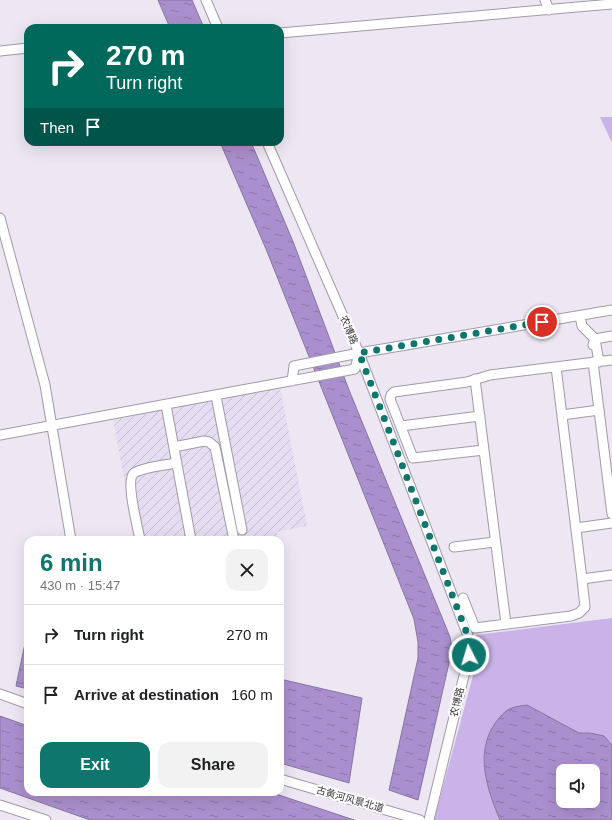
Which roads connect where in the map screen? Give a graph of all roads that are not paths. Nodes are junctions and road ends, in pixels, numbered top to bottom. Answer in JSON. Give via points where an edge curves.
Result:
{"nodes":[{"id":1,"x":206,"y":0,"type":"edge"},
{"id":2,"x":545,"y":0,"type":"edge"},
{"id":3,"x":612,"y":4,"type":"edge"},
{"id":4,"x":549,"y":10,"type":"junction"},
{"id":5,"x":216,"y":24,"type":"edge"},
{"id":6,"x":284,"y":33,"type":"edge"},
{"id":7,"x":24,"y":48,"type":"edge"},
{"id":8,"x":0,"y":51,"type":"edge"},
{"id":9,"x":269,"y":146,"type":"edge"},
{"id":10,"x":0,"y":218,"type":"edge"},
{"id":11,"x":612,"y":310,"type":"edge"},
{"id":12,"x":580,"y":316,"type":"junction"},
{"id":13,"x":612,"y":336,"type":"edge"},
{"id":14,"x":594,"y":342,"type":"junction"},
{"id":15,"x":359,"y":353,"type":"junction"},
{"id":16,"x":612,"y":360,"type":"edge"},
{"id":17,"x":596,"y":362,"type":"junction"},
{"id":18,"x":556,"y":367,"type":"junction"},
{"id":19,"x":475,"y":380,"type":"junction"},
{"id":20,"x":295,"y":381,"type":"junction"},
{"id":21,"x":216,"y":396,"type":"junction"},
{"id":22,"x":166,"y":405,"type":"junction"},
{"id":23,"x":599,"y":410,"type":"junction"},
{"id":24,"x":562,"y":415,"type":"junction"},
{"id":25,"x":480,"y":416,"type":"junction"},
{"id":26,"x":53,"y":426,"type":"junction"},
{"id":27,"x":401,"y":426,"type":"junction"},
{"id":28,"x":0,"y":435,"type":"edge"},
{"id":29,"x":174,"y":447,"type":"junction"},
{"id":30,"x":484,"y":450,"type":"junction"},
{"id":31,"x":177,"y":463,"type":"junction"},
{"id":32,"x":612,"y":514,"type":"edge"},
{"id":33,"x":612,"y":523,"type":"edge"},
{"id":34,"x":576,"y":528,"type":"junction"},
{"id":35,"x":242,"y":530,"type":"dead end"},
{"id":36,"x":70,"y":536,"type":"edge"},
{"id":37,"x":139,"y":536,"type":"edge"},
{"id":38,"x":190,"y":536,"type":"edge"},
{"id":39,"x":233,"y":536,"type":"edge"},
{"id":40,"x":496,"y":542,"type":"junction"},
{"id":41,"x":454,"y":547,"type":"dead end"},
{"id":42,"x":612,"y":575,"type":"edge"},
{"id":43,"x":582,"y":579,"type":"junction"},
{"id":44,"x":463,"y":598,"type":"dead end"},
{"id":45,"x":506,"y":624,"type":"junction"},
{"id":46,"x":0,"y":694,"type":"edge"},
{"id":47,"x":24,"y":703,"type":"edge"},
{"id":48,"x":284,"y":780,"type":"edge"},
{"id":49,"x":0,"y":805,"type":"edge"},
{"id":50,"x":46,"y":820,"type":"edge"},
{"id":51,"x":420,"y":820,"type":"edge"},
{"id":52,"x":429,"y":820,"type":"edge"}],
"edges":[{"from":1,"to":5,"type":"street"},
{"from":2,"to":4,"type":"street"},
{"from":3,"to":4,"type":"street"},
{"from":4,"to":6,"type":"street"},
{"from":7,"to":8,"type":"street"},
{"from":9,"to":15,"type":"street","name":"农博路"},
{"from":10,"to":26,"type":"street","via":[[46,385]]},
{"from":11,"to":12,"type":"street"},
{"from":12,"to":14,"type":"street","via":[[582,326]]},
{"from":12,"to":15,"type":"street"},
{"from":13,"to":14,"type":"street"},
{"from":14,"to":17,"type":"street"},
{"from":15,"to":20,"type":"street","via":[[355,369]]},
{"from":15,"to":20,"type":"street","via":[[294,366]]},
{"from":15,"to":52,"type":"street","name":"农博路","via":[[468,636],[469,655]]},
{"from":16,"to":17,"type":"street"},
{"from":17,"to":18,"type":"street"},
{"from":17,"to":23,"type":"street"},
{"from":18,"to":19,"type":"street","via":[[490,375]]},
{"from":18,"to":24,"type":"street"},
{"from":19,"to":25,"type":"street"},
{"from":19,"to":27,"type":"street","via":[[394,392],[390,399]]},
{"from":20,"to":21,"type":"street"},
{"from":21,"to":22,"type":"street"},
{"from":21,"to":35,"type":"street"},
{"from":22,"to":26,"type":"street"},
{"from":22,"to":29,"type":"street"},
{"from":23,"to":24,"type":"street"},
{"from":23,"to":32,"type":"street"},
{"from":24,"to":34,"type":"street"},
{"from":25,"to":27,"type":"street"},
{"from":25,"to":30,"type":"street"},
{"from":26,"to":28,"type":"street"},
{"from":26,"to":36,"type":"street"},
{"from":27,"to":30,"type":"street","via":[[414,458]]},
{"from":29,"to":31,"type":"street"},
{"from":29,"to":39,"type":"street","via":[[204,441],[215,447]]},
{"from":30,"to":40,"type":"street"},
{"from":31,"to":37,"type":"street","via":[[143,470],[131,477],[130,488]]},
{"from":31,"to":38,"type":"street"},
{"from":33,"to":34,"type":"street"},
{"from":34,"to":43,"type":"street"},
{"from":40,"to":41,"type":"street"},
{"from":40,"to":45,"type":"street"},
{"from":42,"to":43,"type":"street"},
{"from":43,"to":45,"type":"street","via":[[585,607],[579,613]]},
{"from":44,"to":45,"type":"street","via":[[475,628]]},
{"from":46,"to":47,"type":"street"},
{"from":48,"to":51,"type":"street","name":"古黄河风景北道"},
{"from":49,"to":50,"type":"street"}]}
